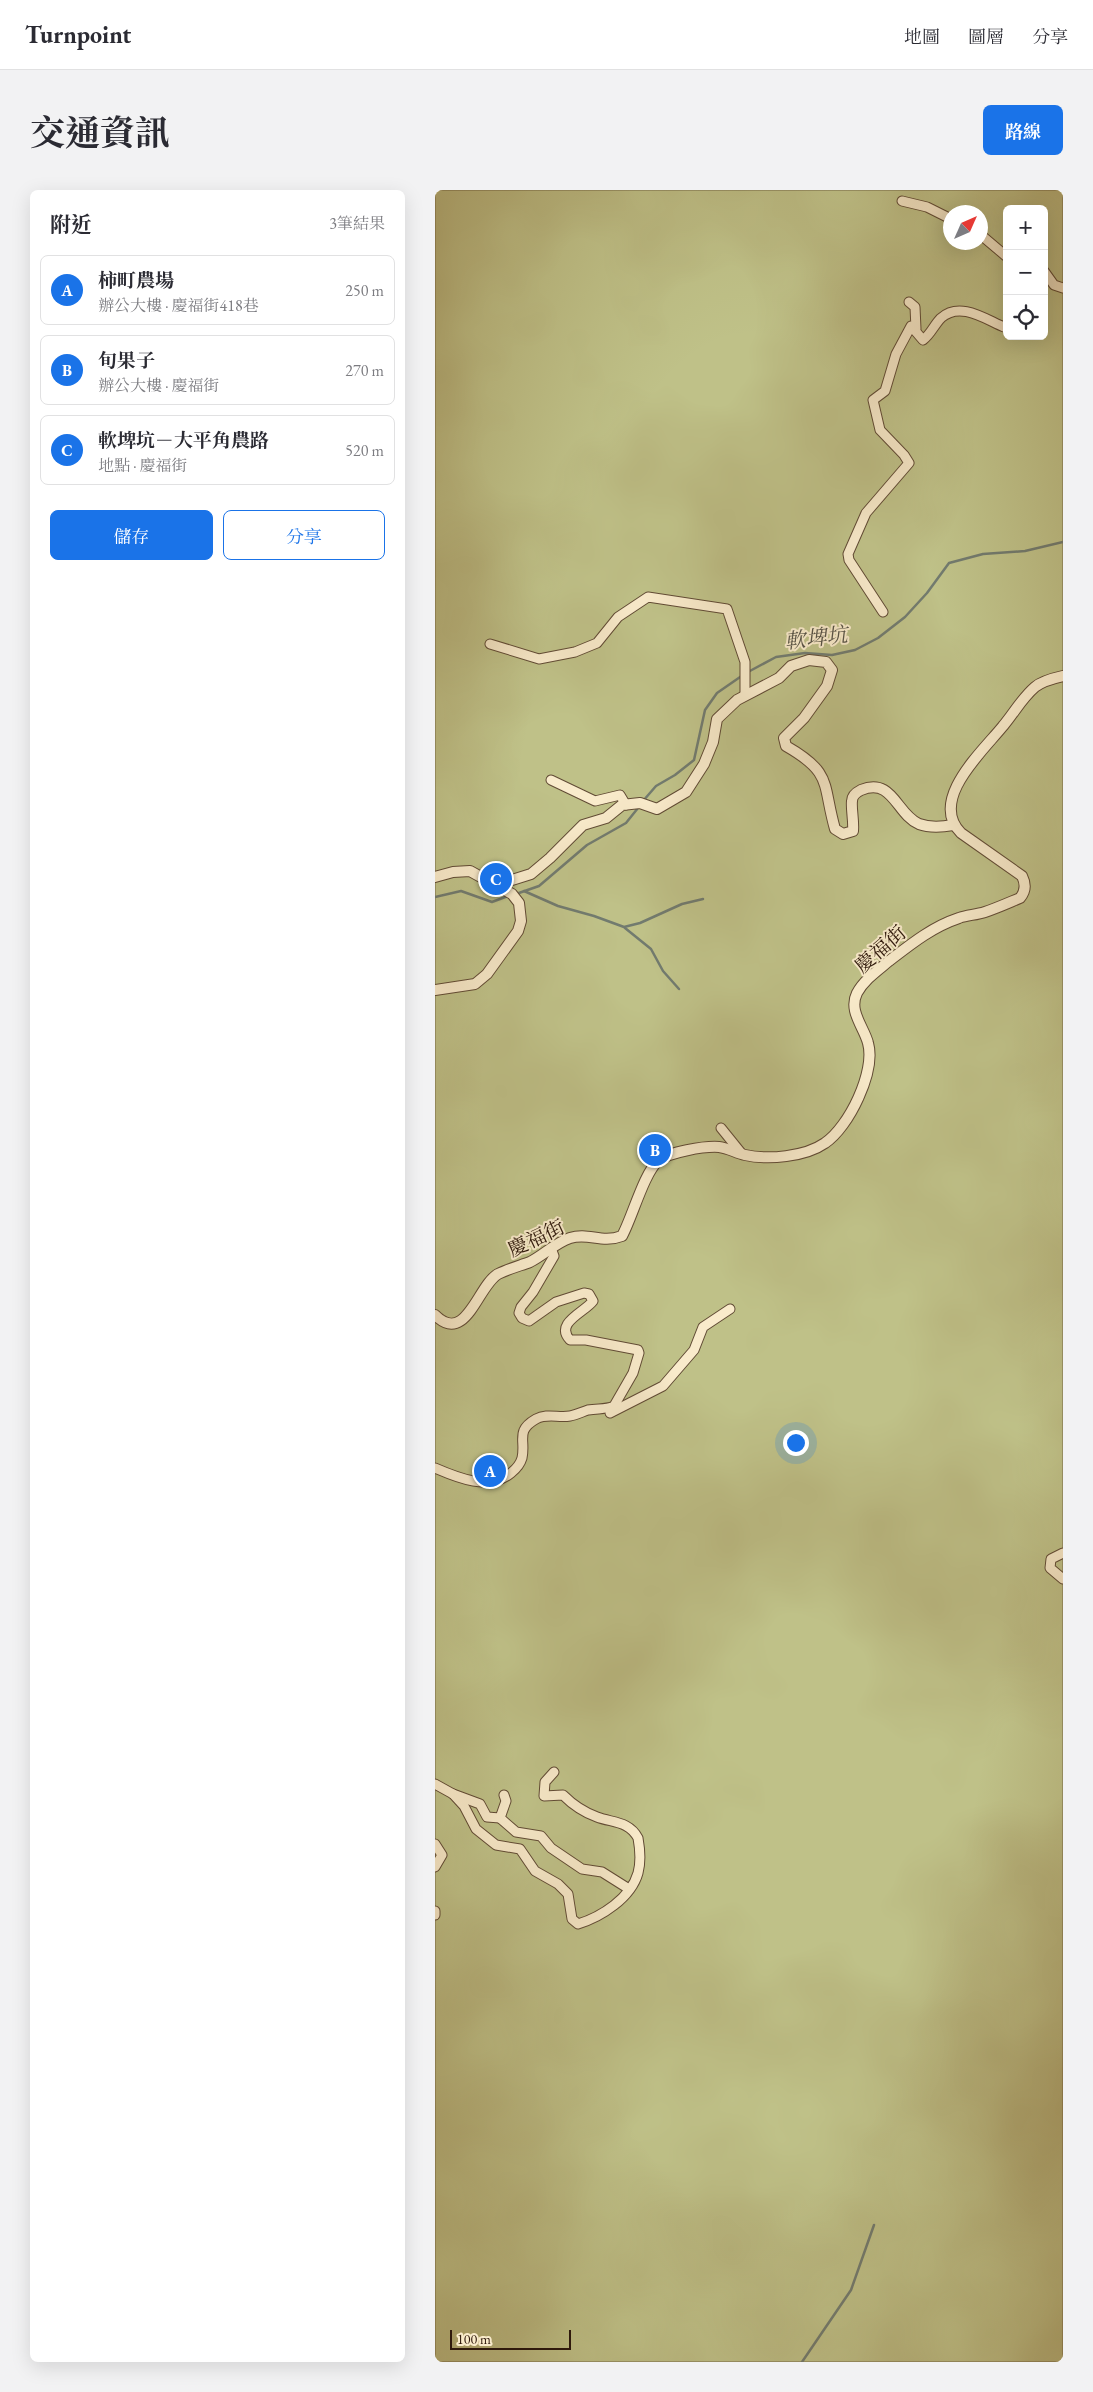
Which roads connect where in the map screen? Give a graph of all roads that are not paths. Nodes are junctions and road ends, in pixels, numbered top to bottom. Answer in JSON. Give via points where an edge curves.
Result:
{"nodes":[{"id":1,"x":902,"y":201,"type":"dead end"},
{"id":2,"x":943,"y":215,"type":"edge"},
{"id":3,"x":988,"y":241,"type":"edge"},
{"id":4,"x":1003,"y":254,"type":"edge"},
{"id":5,"x":1048,"y":276,"type":"edge"},
{"id":6,"x":1063,"y":288,"type":"edge"},
{"id":7,"x":909,"y":302,"type":"dead end"},
{"id":8,"x":1003,"y":327,"type":"edge"},
{"id":9,"x":916,"y":329,"type":"junction"},
{"id":10,"x":883,"y":612,"type":"dead end"},
{"id":11,"x":490,"y":644,"type":"dead end"},
{"id":12,"x":1063,"y":676,"type":"edge"},
{"id":13,"x":745,"y":690,"type":"junction"},
{"id":14,"x":551,"y":780,"type":"dead end"},
{"id":15,"x":624,"y":805,"type":"junction"},
{"id":16,"x":953,"y":825,"type":"junction"},
{"id":17,"x":435,"y":877,"type":"edge"},
{"id":18,"x":496,"y":885,"type":"junction"},
{"id":19,"x":435,"y":990,"type":"edge"},
{"id":20,"x":721,"y":1128,"type":"dead end"},
{"id":21,"x":741,"y":1154,"type":"junction"},
{"id":22,"x":551,"y":1248,"type":"junction"},
{"id":23,"x":731,"y":1309,"type":"dead end"},
{"id":24,"x":435,"y":1315,"type":"edge"},
{"id":25,"x":601,"y":1410,"type":"junction"},
{"id":26,"x":435,"y":1468,"type":"edge"},
{"id":27,"x":1063,"y":1553,"type":"edge"},
{"id":28,"x":1063,"y":1579,"type":"edge"},
{"id":29,"x":554,"y":1772,"type":"dead end"},
{"id":30,"x":435,"y":1784,"type":"edge"},
{"id":31,"x":453,"y":1794,"type":"junction"},
{"id":32,"x":504,"y":1794,"type":"dead end"},
{"id":33,"x":500,"y":1818,"type":"junction"},
{"id":34,"x":435,"y":1844,"type":"edge"},
{"id":35,"x":435,"y":1867,"type":"edge"},
{"id":36,"x":629,"y":1889,"type":"junction"},
{"id":37,"x":435,"y":1910,"type":"edge"},
{"id":38,"x":435,"y":1915,"type":"edge"}],
"edges":[{"from":1,"to":2,"type":"street"},
{"from":3,"to":4,"type":"street"},
{"from":5,"to":6,"type":"street","via":[[1055,285]]},
{"from":7,"to":9,"type":"street","via":[[915,307]]},
{"from":8,"to":9,"type":"street","via":[[970,311],[952,311],[940,319],[923,340]]},
{"from":9,"to":10,"type":"street","via":[[911,326],[896,354],[885,391],[873,400],[881,430],[909,463],[866,513],[848,554]]},
{"from":11,"to":13,"type":"street","via":[[539,659],[575,652],[597,643],[618,617],[648,597],[727,609],[745,662]]},
{"from":12,"to":16,"type":"street","via":[[1036,686],[970,763],[950,806]]},
{"from":13,"to":15,"type":"street","via":[[717,720],[704,764],[686,792],[657,809],[640,803]]},
{"from":13,"to":16,"type":"street","via":[[779,678],[791,666],[809,660],[826,662],[832,670],[827,686],[804,718],[784,738],[786,746],[812,762],[824,777],[835,829],[843,834],[853,831],[852,800],[856,792],[879,787],[918,824]]},
{"from":14,"to":15,"type":"street","via":[[595,801],[620,795]]},
{"from":15,"to":18,"type":"street","via":[[606,818],[583,825],[531,874]]},
{"from":16,"to":21,"type":"street","name":"慶福街","via":[[1017,870],[1026,884],[1023,894],[983,913],[960,917],[917,938],[868,978],[856,994],[854,1006],[869,1044],[865,1083],[857,1104],[827,1143],[794,1154],[762,1157]]},
{"from":17,"to":18,"type":"street","via":[[470,871]]},
{"from":18,"to":19,"type":"street","via":[[519,903],[521,921],[518,931],[487,974],[475,984]]},
{"from":20,"to":21,"type":"street"},
{"from":21,"to":22,"type":"street","name":"慶福街","via":[[721,1147],[707,1147],[664,1158],[648,1176],[622,1236],[610,1241],[585,1236],[570,1238]]},
{"from":22,"to":24,"type":"street","name":"慶福街","via":[[531,1261],[497,1275],[486,1284],[473,1308],[461,1321],[451,1323]]},
{"from":22,"to":25,"type":"street","via":[[554,1256],[521,1307],[519,1313],[522,1318],[529,1321],[556,1302],[589,1294],[593,1301],[571,1317],[567,1337],[634,1348],[639,1353],[633,1373],[614,1406]]},
{"from":23,"to":25,"type":"street","via":[[703,1327],[694,1350],[663,1386],[608,1414]]},
{"from":25,"to":26,"type":"street","via":[[537,1418],[525,1427],[521,1436],[521,1460],[517,1468],[502,1480],[485,1483]]},
{"from":27,"to":28,"type":"street","via":[[1051,1559],[1050,1568]]},
{"from":29,"to":36,"type":"street","via":[[545,1782],[544,1796],[563,1795],[576,1808],[623,1824],[636,1833],[638,1874]]},
{"from":30,"to":31,"type":"street"},
{"from":31,"to":33,"type":"street","via":[[480,1804],[487,1817]]},
{"from":31,"to":36,"type":"street","via":[[476,1829],[496,1845],[520,1849],[535,1871],[558,1884],[567,1894],[572,1919],[578,1924],[589,1921],[615,1904]]},
{"from":32,"to":33,"type":"street","via":[[506,1801]]},
{"from":33,"to":36,"type":"street","via":[[516,1832],[541,1836],[551,1848],[581,1869],[602,1872]]},
{"from":34,"to":35,"type":"street","via":[[442,1855]]},
{"from":37,"to":38,"type":"street"}]}
